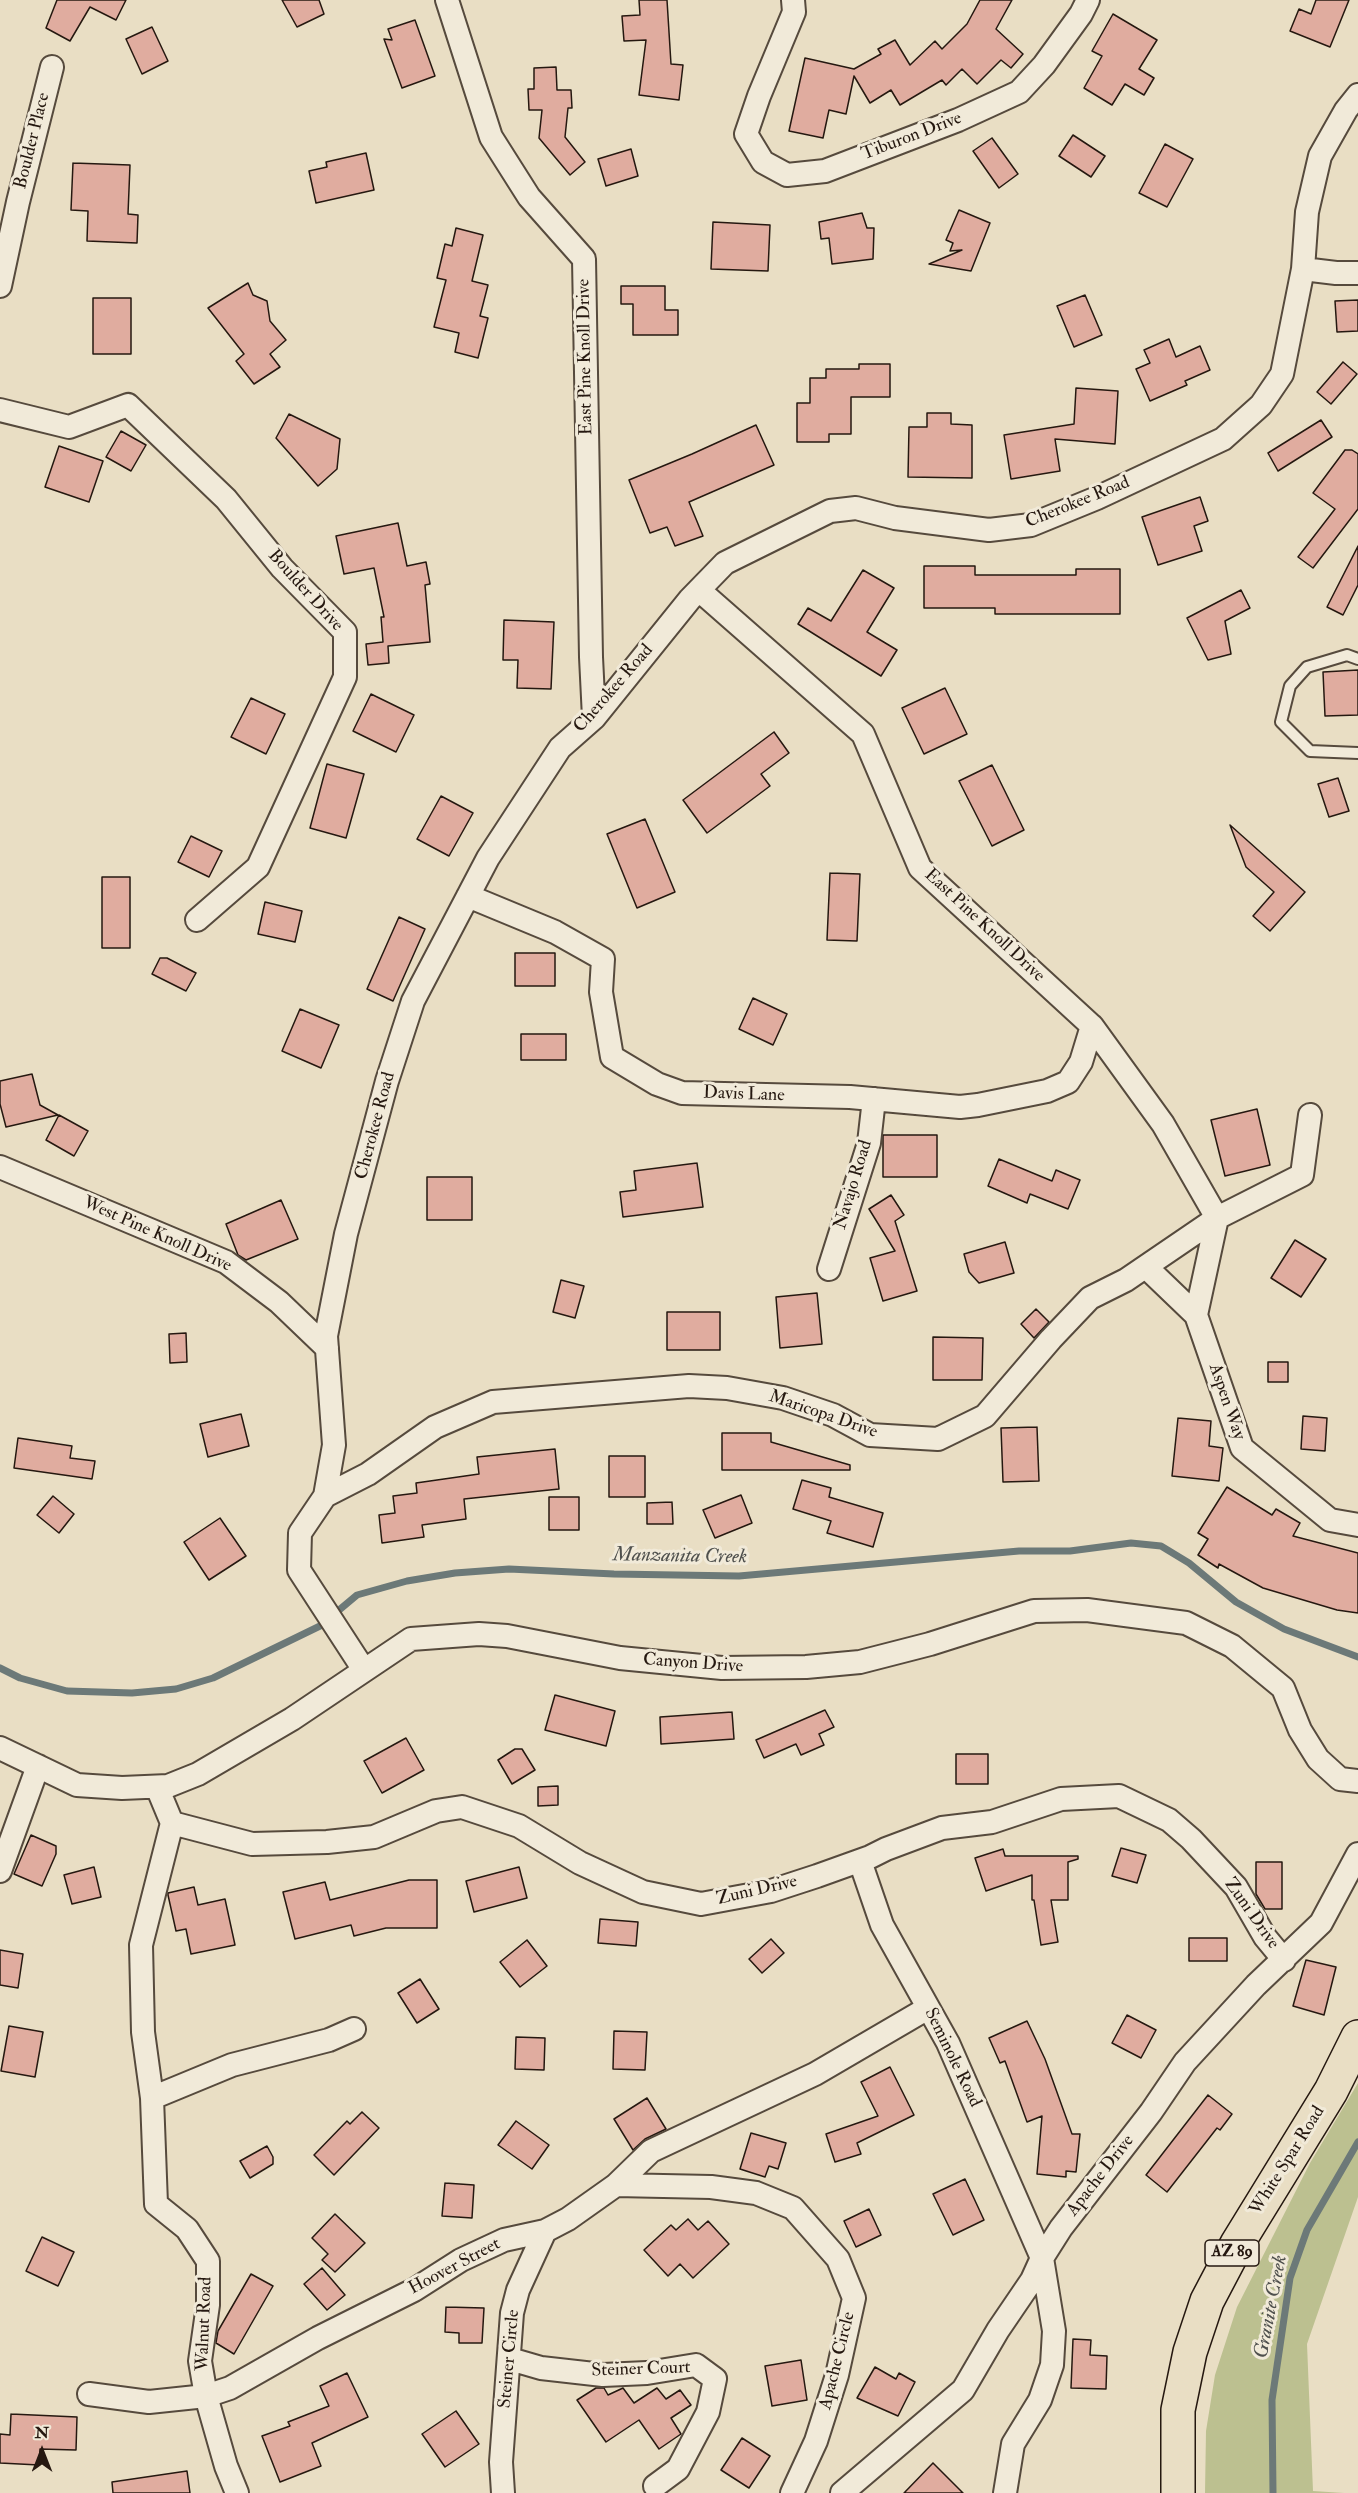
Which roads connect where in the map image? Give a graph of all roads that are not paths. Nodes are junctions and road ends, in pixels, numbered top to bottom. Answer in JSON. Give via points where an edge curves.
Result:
{"nodes":[{"id":1,"x":447,"y":0,"type":"edge"},
{"id":2,"x":793,"y":0,"type":"edge"},
{"id":3,"x":1088,"y":0,"type":"edge"},
{"id":4,"x":52,"y":67,"type":"dead end"},
{"id":5,"x":1358,"y":95,"type":"edge"},
{"id":6,"x":1303,"y":269,"type":"junction"},
{"id":7,"x":1358,"y":273,"type":"edge"},
{"id":8,"x":0,"y":286,"type":"edge"},
{"id":9,"x":0,"y":410,"type":"edge"},
{"id":10,"x":699,"y":590,"type":"junction"},
{"id":11,"x":1358,"y":659,"type":"edge"},
{"id":12,"x":594,"y":718,"type":"junction"},
{"id":13,"x":1358,"y":753,"type":"edge"},
{"id":14,"x":468,"y":896,"type":"junction"},
{"id":15,"x":197,"y":920,"type":"dead end"},
{"id":16,"x":1092,"y":1026,"type":"junction"},
{"id":17,"x":873,"y":1099,"type":"junction"},
{"id":18,"x":1310,"y":1115,"type":"dead end"},
{"id":19,"x":0,"y":1167,"type":"edge"},
{"id":20,"x":1217,"y":1218,"type":"junction"},
{"id":21,"x":1146,"y":1267,"type":"junction"},
{"id":22,"x":828,"y":1269,"type":"dead end"},
{"id":23,"x":1196,"y":1316,"type":"junction"},
{"id":24,"x":327,"y":1348,"type":"junction"},
{"id":25,"x":325,"y":1496,"type":"junction"},
{"id":26,"x":1358,"y":1525,"type":"edge"},
{"id":27,"x":364,"y":1670,"type":"junction"},
{"id":28,"x":0,"y":1748,"type":"edge"},
{"id":29,"x":38,"y":1766,"type":"junction"},
{"id":30,"x":1358,"y":1781,"type":"edge"},
{"id":31,"x":157,"y":1787,"type":"junction"},
{"id":32,"x":172,"y":1823,"type":"junction"},
{"id":33,"x":1358,"y":1854,"type":"edge"},
{"id":34,"x":860,"y":1861,"type":"junction"},
{"id":35,"x":0,"y":1871,"type":"edge"},
{"id":36,"x":1284,"y":1960,"type":"junction"},
{"id":37,"x":928,"y":2008,"type":"junction"},
{"id":38,"x":354,"y":2029,"type":"dead end"},
{"id":39,"x":1358,"y":2037,"type":"edge"},
{"id":40,"x":152,"y":2098,"type":"junction"},
{"id":41,"x":616,"y":2186,"type":"junction"},
{"id":42,"x":545,"y":2231,"type":"junction"},
{"id":43,"x":1042,"y":2258,"type":"junction"},
{"id":44,"x":510,"y":2359,"type":"junction"},
{"id":45,"x":89,"y":2394,"type":"dead end"},
{"id":46,"x":206,"y":2396,"type":"junction"},
{"id":47,"x":655,"y":2486,"type":"dead end"},
{"id":48,"x":237,"y":2493,"type":"edge"},
{"id":49,"x":503,"y":2493,"type":"edge"},
{"id":50,"x":792,"y":2493,"type":"edge"},
{"id":51,"x":842,"y":2493,"type":"edge"},
{"id":52,"x":1005,"y":2493,"type":"edge"},
{"id":53,"x":1178,"y":2493,"type":"edge"}],
"edges":[{"from":1,"to":12,"type":"street","name":"East Pine Knoll Drive","via":[[491,137],[529,197],[584,260]]},
{"from":2,"to":3,"type":"street","name":"Tiburon Drive","via":[[794,12],[746,134],[763,162],[787,175],[825,171],[958,120],[1018,92],[1044,65]]},
{"from":4,"to":8,"type":"street","name":"Boulder Place"},
{"from":5,"to":6,"type":"street","name":"Cherokee Road","via":[[1320,156],[1307,212]]},
{"from":6,"to":7,"type":"street"},
{"from":6,"to":10,"type":"street","name":"Cherokee Road","via":[[1282,374],[1261,405],[1223,439],[1031,525],[989,530],[895,518],[856,508],[830,511],[725,563]]},
{"from":9,"to":15,"type":"street","name":"Boulder Drive","via":[[69,427],[128,405],[226,499],[282,568],[345,632],[345,677],[258,867]]},
{"from":10,"to":12,"type":"street","name":"Cherokee Road"},
{"from":10,"to":16,"type":"street","name":"East Pine Knoll Drive","via":[[863,734],[920,868]]},
{"from":11,"to":13,"type":"lane","via":[[1347,655],[1307,667],[1290,686],[1281,722],[1310,751]]},
{"from":12,"to":14,"type":"street","name":"Cherokee Road","via":[[560,748],[488,858]]},
{"from":14,"to":17,"type":"street","name":"Davis Lane","via":[[555,932],[603,959],[601,992],[612,1057],[657,1084],[682,1093]]},
{"from":14,"to":24,"type":"street","name":"Cherokee Road","via":[[413,1001],[387,1081],[346,1234]]},
{"from":16,"to":17,"type":"street","name":"Davis Lane","via":[[1081,1062],[1068,1082],[1047,1091],[960,1107]]},
{"from":16,"to":20,"type":"street","name":"East Pine Knoll Drive","via":[[1163,1124]]},
{"from":17,"to":22,"type":"street","name":"Navajo Road","via":[[870,1143]]},
{"from":18,"to":20,"type":"street","name":"Maricopa Drive","via":[[1302,1175]]},
{"from":19,"to":24,"type":"street","name":"West Pine Knoll Drive","via":[[226,1262],[279,1302]]},
{"from":20,"to":21,"type":"street","name":"Maricopa Drive"},
{"from":20,"to":23,"type":"street"},
{"from":21,"to":23,"type":"street"},
{"from":21,"to":25,"type":"street","name":"Maricopa Drive","via":[[1090,1298],[985,1416],[938,1439],[870,1435],[833,1415],[783,1398],[727,1388],[689,1386],[493,1402],[435,1427],[368,1474]]},
{"from":23,"to":26,"type":"street","name":"Aspen Way","via":[[1242,1448],[1330,1520]]},
{"from":24,"to":25,"type":"street","name":"Cherokee Road","via":[[334,1444]]},
{"from":25,"to":27,"type":"street","name":"Cherokee Road","via":[[300,1533],[299,1570]]},
{"from":27,"to":30,"type":"street","name":"Canyon Drive","via":[[411,1639],[479,1634],[620,1658],[722,1668],[806,1667],[860,1662],[1034,1611],[1086,1610],[1186,1623],[1232,1646],[1283,1688],[1317,1759],[1340,1779]]},
{"from":27,"to":31,"type":"street","name":"Canyon Drive","via":[[292,1719],[198,1774]]},
{"from":28,"to":29,"type":"street","name":"Canyon Drive"},
{"from":29,"to":31,"type":"street","name":"Canyon Drive","via":[[77,1785]]},
{"from":29,"to":35,"type":"street"},
{"from":31,"to":32,"type":"street"},
{"from":32,"to":34,"type":"street","name":"Zuni Drive","via":[[252,1844],[327,1842],[374,1837],[436,1811],[462,1807],[519,1826],[580,1863],[643,1892],[701,1904],[771,1891]]},
{"from":32,"to":40,"type":"street","name":"Walnut Road","via":[[141,1945],[143,2032]]},
{"from":33,"to":36,"type":"street","name":"Apache Drive","via":[[1321,1923]]},
{"from":34,"to":36,"type":"street","name":"Zuni Drive","via":[[942,1828],[992,1822],[1061,1799],[1119,1796],[1169,1820],[1191,1839],[1236,1887],[1265,1937]]},
{"from":34,"to":37,"type":"street","name":"Seminole Road","via":[[882,1925]]},
{"from":36,"to":43,"type":"street","name":"Apache Drive","via":[[1185,2062]]},
{"from":37,"to":41,"type":"street","name":"Hoover Street","via":[[814,2074],[651,2151]]},
{"from":37,"to":43,"type":"street","name":"Seminole Road","via":[[948,2043]]},
{"from":38,"to":40,"type":"street","via":[[329,2040],[232,2065]]},
{"from":39,"to":53,"type":"main road","name":"White Spar Road","number":"AZ 89","via":[[1331,2091],[1237,2244],[1207,2301],[1190,2352],[1178,2410]]},
{"from":40,"to":46,"type":"street","name":"Walnut Road","via":[[156,2204],[187,2229],[208,2261],[208,2305],[200,2361]]},
{"from":41,"to":42,"type":"street","name":"Hoover Street"},
{"from":41,"to":50,"type":"street","name":"Apache Circle","via":[[711,2187],[756,2193],[793,2208],[838,2259],[854,2298],[837,2375],[816,2441]]},
{"from":42,"to":44,"type":"street","name":"Steiner Circle","via":[[518,2290],[512,2313]]},
{"from":42,"to":46,"type":"street","name":"Hoover Street","via":[[504,2240],[461,2260],[414,2290],[230,2388]]},
{"from":43,"to":51,"type":"street","name":"Apache Drive","via":[[963,2390]]},
{"from":43,"to":52,"type":"street","name":"Seminole Road","via":[[1054,2331],[1052,2366],[1040,2400],[1013,2444]]},
{"from":44,"to":47,"type":"street","name":"Steiner Court","via":[[541,2368],[603,2375],[696,2366],[716,2379],[708,2412],[678,2469]]},
{"from":44,"to":49,"type":"street","name":"Steiner Circle","via":[[501,2462]]},
{"from":45,"to":46,"type":"street","name":"Hoover Street","via":[[150,2402]]},
{"from":46,"to":48,"type":"street","name":"Walnut Road"}]}
